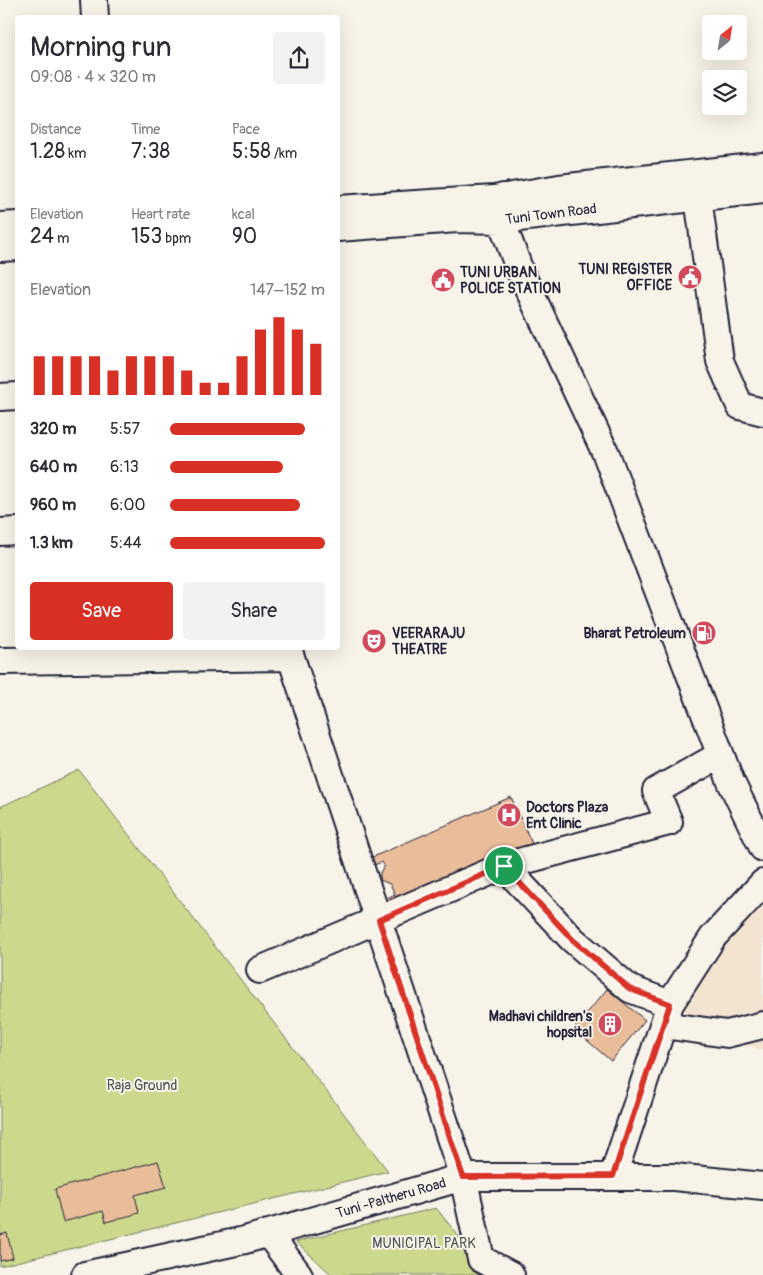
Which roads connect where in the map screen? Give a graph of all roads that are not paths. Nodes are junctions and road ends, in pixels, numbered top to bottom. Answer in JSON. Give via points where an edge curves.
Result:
{"nodes":[{"id":1,"x":94,"y":0,"type":"edge"},
{"id":2,"x":95,"y":15,"type":"edge"},
{"id":3,"x":763,"y":166,"type":"edge"},
{"id":4,"x":763,"y":190,"type":"edge"},
{"id":5,"x":698,"y":197,"type":"junction"},
{"id":6,"x":500,"y":205,"type":"junction"},
{"id":7,"x":340,"y":209,"type":"edge"},
{"id":8,"x":15,"y":225,"type":"edge"},
{"id":9,"x":0,"y":226,"type":"edge"},
{"id":10,"x":340,"y":228,"type":"edge"},
{"id":11,"x":15,"y":247,"type":"edge"},
{"id":12,"x":0,"y":248,"type":"edge"},
{"id":13,"x":15,"y":396,"type":"edge"},
{"id":14,"x":0,"y":397,"type":"edge"},
{"id":15,"x":763,"y":412,"type":"edge"},
{"id":16,"x":0,"y":532,"type":"edge"},
{"id":17,"x":15,"y":532,"type":"edge"},
{"id":18,"x":290,"y":652,"type":"edge"},
{"id":19,"x":0,"y":661,"type":"edge"},
{"id":20,"x":720,"y":754,"type":"junction"},
{"id":21,"x":763,"y":848,"type":"edge"},
{"id":22,"x":504,"y":866,"type":"junction"},
{"id":23,"x":763,"y":883,"type":"edge"},
{"id":24,"x":379,"y":920,"type":"junction"},
{"id":25,"x":260,"y":970,"type":"dead end"},
{"id":26,"x":666,"y":1014,"type":"junction"},
{"id":27,"x":763,"y":1025,"type":"edge"},
{"id":28,"x":613,"y":1176,"type":"junction"},
{"id":29,"x":463,"y":1177,"type":"junction"},
{"id":30,"x":763,"y":1186,"type":"edge"},
{"id":31,"x":268,"y":1233,"type":"junction"},
{"id":32,"x":85,"y":1275,"type":"edge"},
{"id":33,"x":299,"y":1275,"type":"edge"},
{"id":34,"x":511,"y":1275,"type":"edge"}],
"edges":[{"from":1,"to":2,"type":"street"},
{"from":3,"to":6,"type":"street","name":"Tuni Town Road","via":[[559,188]]},
{"from":4,"to":5,"type":"street","name":"Tuni Town Road"},
{"from":5,"to":6,"type":"street","name":"Tuni Town Road"},
{"from":5,"to":15,"type":"street","via":[[720,361],[740,406]]},
{"from":6,"to":7,"type":"street","name":"Tuni Town Road"},
{"from":6,"to":10,"type":"street","name":"Tuni Town Road","via":[[457,219]]},
{"from":6,"to":20,"type":"street","via":[[520,271],[606,454]]},
{"from":8,"to":9,"type":"street"},
{"from":11,"to":12,"type":"street"},
{"from":13,"to":14,"type":"street"},
{"from":16,"to":17,"type":"street"},
{"from":18,"to":19,"type":"street"},
{"from":18,"to":24,"type":"street"},
{"from":20,"to":21,"type":"street"},
{"from":20,"to":22,"type":"street","via":[[656,791],[669,822]]},
{"from":22,"to":24,"type":"street"},
{"from":22,"to":26,"type":"street","via":[[572,939],[630,989]]},
{"from":23,"to":26,"type":"street","via":[[712,937]]},
{"from":24,"to":25,"type":"street"},
{"from":24,"to":29,"type":"street"},
{"from":26,"to":27,"type":"street","via":[[727,1034]]},
{"from":26,"to":28,"type":"street"},
{"from":28,"to":29,"type":"street","name":"Tuni -Paltheru Road"},
{"from":28,"to":30,"type":"street","name":"Tuni -Paltheru Road","via":[[674,1177]]},
{"from":29,"to":31,"type":"street","name":"Tuni -Paltheru Road"},
{"from":29,"to":34,"type":"street","via":[[481,1259]]},
{"from":31,"to":32,"type":"street","name":"Tuni -Paltheru Road"},
{"from":31,"to":33,"type":"street"}]}
